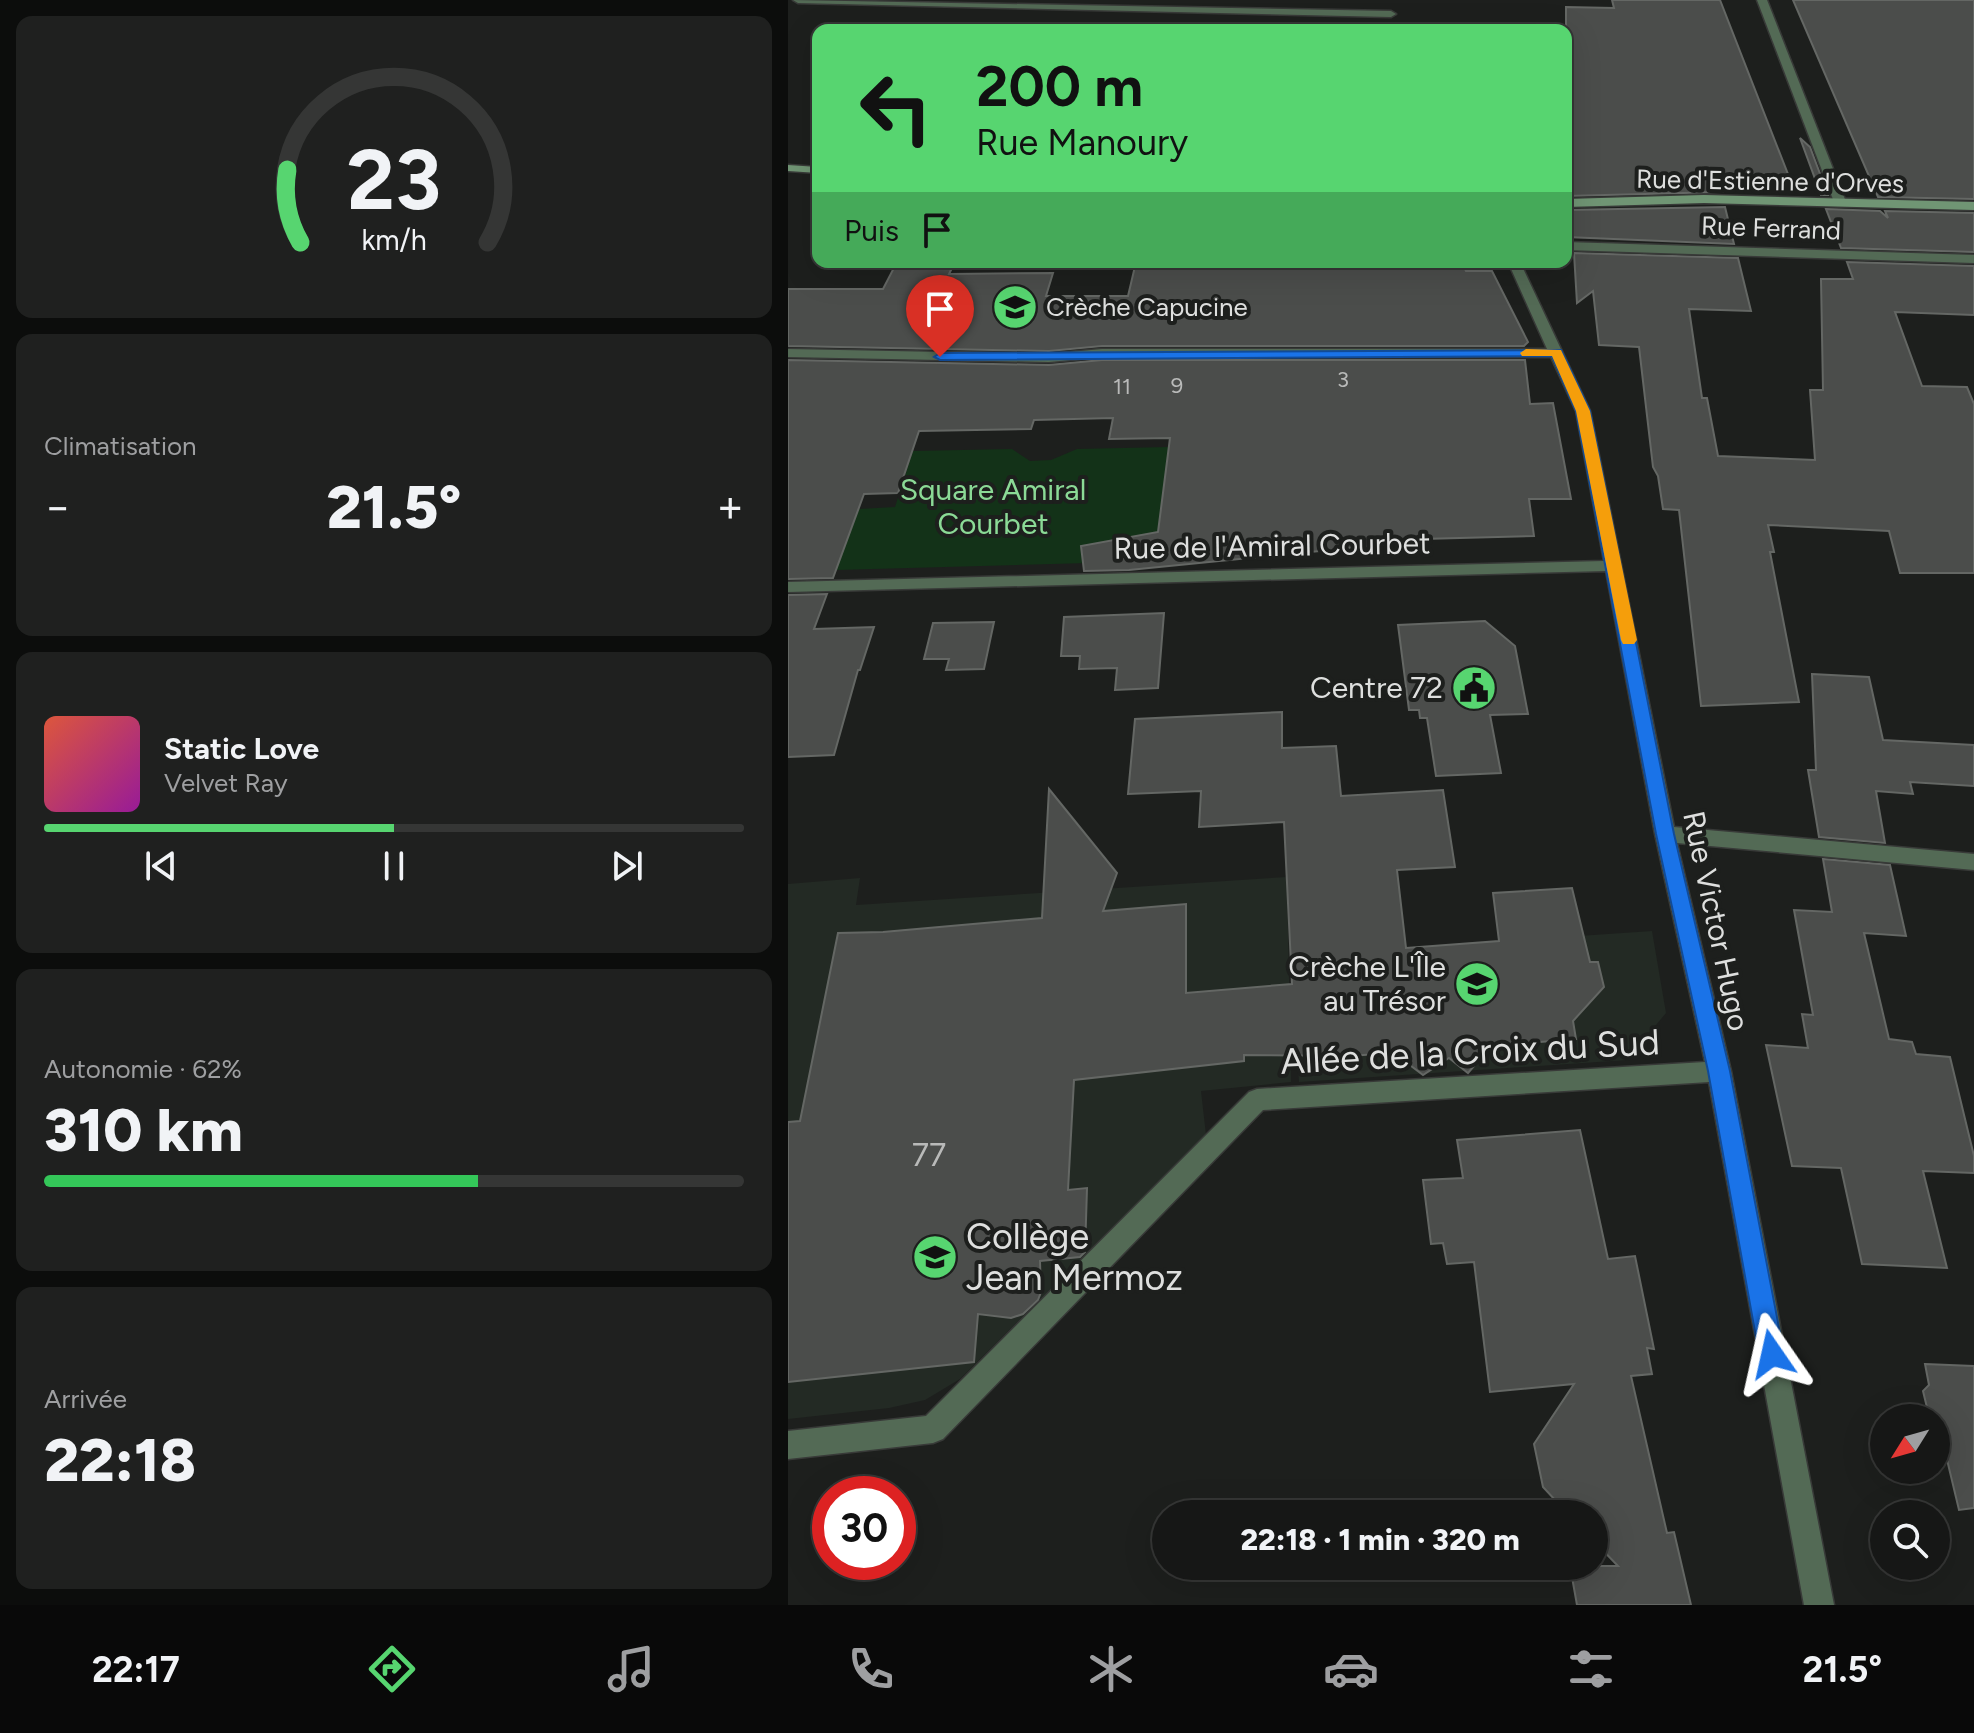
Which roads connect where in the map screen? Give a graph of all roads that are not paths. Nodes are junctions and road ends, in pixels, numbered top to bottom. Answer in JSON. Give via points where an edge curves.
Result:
{"nodes":[{"id":1,"x":798,"y":0,"type":"edge"},
{"id":2,"x":1385,"y":0,"type":"edge"},
{"id":3,"x":1762,"y":0,"type":"edge"},
{"id":4,"x":788,"y":168,"type":"edge"},
{"id":5,"x":812,"y":170,"type":"edge"},
{"id":6,"x":1840,"y":202,"type":"junction"},
{"id":7,"x":1572,"y":203,"type":"edge"},
{"id":8,"x":1974,"y":206,"type":"edge"},
{"id":9,"x":1572,"y":246,"type":"edge"},
{"id":10,"x":1974,"y":259,"type":"edge"},
{"id":11,"x":1517,"y":268,"type":"edge"},
{"id":12,"x":788,"y":353,"type":"edge"},
{"id":13,"x":1557,"y":353,"type":"junction"},
{"id":14,"x":1613,"y":566,"type":"junction"},
{"id":15,"x":788,"y":587,"type":"edge"},
{"id":16,"x":1665,"y":834,"type":"junction"},
{"id":17,"x":1974,"y":862,"type":"edge"},
{"id":18,"x":1719,"y":1071,"type":"junction"},
{"id":19,"x":788,"y":1445,"type":"edge"},
{"id":20,"x":1819,"y":1605,"type":"edge"}],
"edges":[{"from":1,"to":2,"type":"street","via":[[1393,18]]},
{"from":3,"to":6,"type":"street"},
{"from":4,"to":5,"type":"street"},
{"from":6,"to":7,"type":"street","name":"Rue d'Estienne d'Orves"},
{"from":6,"to":8,"type":"street","name":"Rue d'Estienne d'Orves"},
{"from":9,"to":10,"type":"street","name":"Rue Ferrand"},
{"from":11,"to":13,"type":"street","name":"Rue Victor Hugo"},
{"from":12,"to":13,"type":"street","via":[[1049,358],[1102,353]]},
{"from":13,"to":14,"type":"street","name":"Rue Victor Hugo","via":[[1583,411]]},
{"from":14,"to":15,"type":"street","name":"Rue de l'Amiral Courbet"},
{"from":14,"to":16,"type":"street","name":"Rue Victor Hugo"},
{"from":16,"to":17,"type":"street"},
{"from":16,"to":18,"type":"street","name":"Rue Victor Hugo"},
{"from":18,"to":19,"type":"street","name":"Allée de la Croix du Sud","via":[[1257,1100],[933,1429]]},
{"from":18,"to":20,"type":"street","name":"Rue Victor Hugo"}]}
